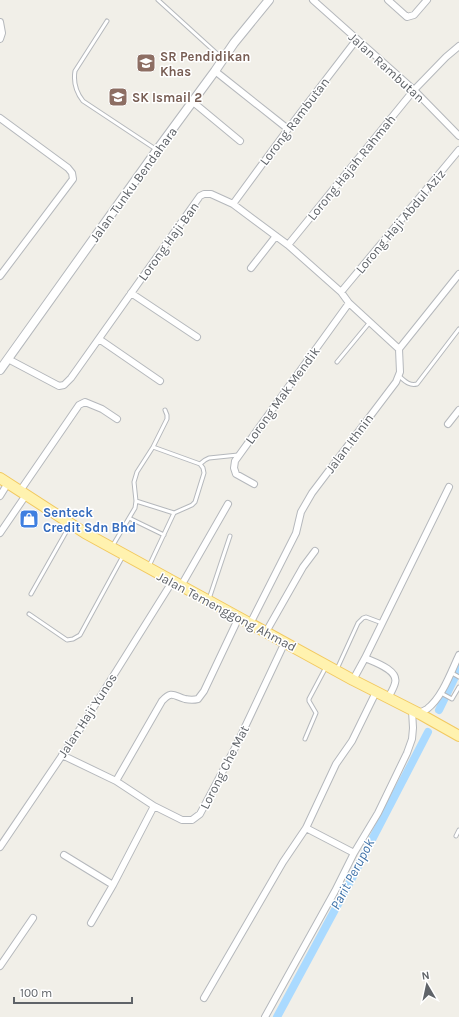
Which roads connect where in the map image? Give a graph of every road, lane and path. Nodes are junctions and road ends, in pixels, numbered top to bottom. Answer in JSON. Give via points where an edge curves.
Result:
{"nodes":[{"id":1,"x":158,"y":0,"type":"edge"},
{"id":2,"x":269,"y":0,"type":"edge"},
{"id":3,"x":313,"y":0,"type":"edge"},
{"id":4,"x":388,"y":0,"type":"edge"},
{"id":5,"x":427,"y":0,"type":"edge"},
{"id":6,"x":0,"y":22,"type":"edge"},
{"id":7,"x":107,"y":22,"type":"dead end"},
{"id":8,"x":0,"y":39,"type":"edge"},
{"id":9,"x":357,"y":40,"type":"junction"},
{"id":10,"x":459,"y":46,"type":"edge"},
{"id":11,"x":223,"y":59,"type":"junction"},
{"id":12,"x":215,"y":71,"type":"junction"},
{"id":13,"x":414,"y":90,"type":"junction"},
{"id":14,"x":193,"y":102,"type":"junction"},
{"id":15,"x":0,"y":118,"type":"edge"},
{"id":16,"x":288,"y":129,"type":"junction"},
{"id":17,"x":459,"y":136,"type":"edge"},
{"id":18,"x":240,"y":141,"type":"dead end"},
{"id":19,"x":157,"y":150,"type":"junction"},
{"id":20,"x":459,"y":150,"type":"edge"},
{"id":21,"x":233,"y":204,"type":"junction"},
{"id":22,"x":276,"y":236,"type":"junction"},
{"id":23,"x":288,"y":245,"type":"junction"},
{"id":24,"x":251,"y":268,"type":"dead end"},
{"id":25,"x":459,"y":274,"type":"edge"},
{"id":26,"x":0,"y":276,"type":"edge"},
{"id":27,"x":341,"y":292,"type":"junction"},
{"id":28,"x":131,"y":293,"type":"junction"},
{"id":29,"x":349,"y":303,"type":"junction"},
{"id":30,"x":370,"y":322,"type":"junction"},
{"id":31,"x":459,"y":329,"type":"edge"},
{"id":32,"x":197,"y":337,"type":"dead end"},
{"id":33,"x":99,"y":339,"type":"junction"},
{"id":34,"x":399,"y":349,"type":"junction"},
{"id":35,"x":8,"y":359,"type":"junction"},
{"id":36,"x":337,"y":362,"type":"dead end"},
{"id":37,"x":0,"y":370,"type":"edge"},
{"id":38,"x":399,"y":376,"type":"junction"},
{"id":39,"x":160,"y":381,"type":"dead end"},
{"id":40,"x":165,"y":410,"type":"dead end"},
{"id":41,"x":459,"y":410,"type":"edge"},
{"id":42,"x":117,"y":420,"type":"dead end"},
{"id":43,"x":448,"y":424,"type":"dead end"},
{"id":44,"x":153,"y":447,"type":"junction"},
{"id":45,"x":239,"y":455,"type":"junction"},
{"id":46,"x":200,"y":464,"type":"junction"},
{"id":47,"x":2,"y":480,"type":"edge"},
{"id":48,"x":254,"y":484,"type":"dead end"},
{"id":49,"x":449,"y":487,"type":"dead end"},
{"id":50,"x":23,"y":493,"type":"junction"},
{"id":51,"x":0,"y":496,"type":"edge"},
{"id":52,"x":136,"y":501,"type":"junction"},
{"id":53,"x":228,"y":504,"type":"dead end"},
{"id":54,"x":174,"y":513,"type":"junction"},
{"id":55,"x":129,"y":518,"type":"junction"},
{"id":56,"x":70,"y":524,"type":"junction"},
{"id":57,"x":0,"y":533,"type":"edge"},
{"id":58,"x":164,"y":535,"type":"junction"},
{"id":59,"x":230,"y":536,"type":"dead end"},
{"id":60,"x":111,"y":548,"type":"junction"},
{"id":61,"x":315,"y":551,"type":"dead end"},
{"id":62,"x":123,"y":554,"type":"junction"},
{"id":63,"x":148,"y":568,"type":"junction"},
{"id":64,"x":176,"y":584,"type":"junction"},
{"id":65,"x":31,"y":594,"type":"dead end"},
{"id":66,"x":208,"y":601,"type":"junction"},
{"id":67,"x":29,"y":614,"type":"dead end"},
{"id":68,"x":238,"y":617,"type":"junction"},
{"id":69,"x":382,"y":623,"type":"junction"},
{"id":70,"x":250,"y":624,"type":"junction"},
{"id":71,"x":266,"y":632,"type":"junction"},
{"id":72,"x":285,"y":642,"type":"junction"},
{"id":73,"x":459,"y":655,"type":"edge"},
{"id":74,"x":365,"y":658,"type":"junction"},
{"id":75,"x":327,"y":666,"type":"junction"},
{"id":76,"x":336,"y":671,"type":"junction"},
{"id":77,"x":450,"y":672,"type":"junction"},
{"id":78,"x":459,"y":677,"type":"edge"},
{"id":79,"x":353,"y":680,"type":"junction"},
{"id":80,"x":459,"y":688,"type":"edge"},
{"id":81,"x":376,"y":692,"type":"junction"},
{"id":82,"x":441,"y":693,"type":"junction"},
{"id":83,"x":388,"y":698,"type":"junction"},
{"id":84,"x":415,"y":711,"type":"junction"},
{"id":85,"x":459,"y":736,"type":"edge"},
{"id":86,"x":305,"y":739,"type":"dead end"},
{"id":87,"x":62,"y":755,"type":"junction"},
{"id":88,"x":116,"y":781,"type":"junction"},
{"id":89,"x":154,"y":806,"type":"junction"},
{"id":90,"x":306,"y":828,"type":"junction"},
{"id":91,"x":459,"y":830,"type":"edge"},
{"id":92,"x":456,"y":836,"type":"dead end"},
{"id":93,"x":0,"y":847,"type":"edge"},
{"id":94,"x":354,"y":853,"type":"junction"},
{"id":95,"x":64,"y":855,"type":"dead end"},
{"id":96,"x":112,"y":886,"type":"junction"},
{"id":97,"x":33,"y":918,"type":"dead end"},
{"id":98,"x":91,"y":923,"type":"dead end"},
{"id":99,"x":0,"y":966,"type":"edge"},
{"id":100,"x":204,"y":998,"type":"dead end"},
{"id":101,"x":265,"y":1017,"type":"edge"}],
"edges":[{"from":1,"to":11,"type":"lane"},
{"from":2,"to":11,"type":"street","name":"Jalan Tunku Bendahara"},
{"from":3,"to":9,"type":"street","name":"Jalan Rambutan"},
{"from":4,"to":5,"type":"street","via":[[407,17],[414,16]]},
{"from":6,"to":8,"type":"street"},
{"from":7,"to":19,"type":"lane","via":[[75,72],[79,96],[83,102]]},
{"from":9,"to":13,"type":"street","name":"Jalan Rambutan"},
{"from":9,"to":16,"type":"street","name":"Lorong Rambutan"},
{"from":10,"to":13,"type":"street","name":"Lorong Hajah Rahmah"},
{"from":11,"to":12,"type":"street","name":"Jalan Tunku Bendahara"},
{"from":12,"to":14,"type":"street","name":"Jalan Tunku Bendahara"},
{"from":12,"to":16,"type":"street"},
{"from":13,"to":17,"type":"street","name":"Jalan Rambutan"},
{"from":13,"to":23,"type":"street","name":"Lorong Hajah Rahmah"},
{"from":14,"to":18,"type":"street"},
{"from":14,"to":19,"type":"street","name":"Jalan Tunku Bendahara"},
{"from":15,"to":26,"type":"street","via":[[68,168],[73,179]]},
{"from":16,"to":21,"type":"street","name":"Lorong Rambutan"},
{"from":19,"to":35,"type":"street","name":"Jalan Tunku Bendahara"},
{"from":20,"to":27,"type":"street","name":"Lorong Haji Abdul Aziz"},
{"from":21,"to":22,"type":"street","name":"Lorong Haji Ban"},
{"from":21,"to":28,"type":"street","name":"Lorong Haji Ban","via":[[211,194],[200,196]]},
{"from":22,"to":23,"type":"street","name":"Lorong Haji Ban"},
{"from":22,"to":24,"type":"street"},
{"from":23,"to":27,"type":"street","name":"Lorong Haji Ban"},
{"from":25,"to":34,"type":"street"},
{"from":27,"to":29,"type":"street","name":"Lorong Haji Ban"},
{"from":28,"to":32,"type":"street"},
{"from":28,"to":33,"type":"street","name":"Lorong Haji Ban"},
{"from":29,"to":30,"type":"street","name":"Lorong Haji Ban"},
{"from":29,"to":45,"type":"street","name":"Lorong Mak Mendik"},
{"from":30,"to":34,"type":"street","name":"Lorong Haji Ban"},
{"from":30,"to":36,"type":"lane"},
{"from":31,"to":38,"type":"lane","via":[[417,384],[409,384]]},
{"from":33,"to":35,"type":"street","name":"Lorong Haji Ban","via":[[64,385],[59,386]]},
{"from":33,"to":39,"type":"street"},
{"from":34,"to":38,"type":"street"},
{"from":35,"to":37,"type":"street","name":"Jalan Tunku Bendahara"},
{"from":38,"to":70,"type":"street","name":"Jalan Ithnin","via":[[312,493],[301,512],[296,533]]},
{"from":40,"to":44,"type":"lane","via":[[167,419]]},
{"from":41,"to":43,"type":"street"},
{"from":42,"to":50,"type":"street","via":[[102,409],[85,402],[79,405]]},
{"from":44,"to":46,"type":"lane"},
{"from":44,"to":52,"type":"lane","via":[[137,472],[134,482]]},
{"from":45,"to":46,"type":"lane","via":[[208,458]]},
{"from":45,"to":48,"type":"street","name":"Lorong Mak Mendik","via":[[235,461],[236,474]]},
{"from":46,"to":54,"type":"lane","via":[[204,473],[195,502],[192,506]]},
{"from":47,"to":50,"type":"main road","name":"Jalan Temenggong Ahmad"},
{"from":47,"to":51,"type":"street"},
{"from":49,"to":69,"type":"street"},
{"from":50,"to":56,"type":"main road","name":"Jalan Temenggong Ahmad"},
{"from":50,"to":57,"type":"street"},
{"from":52,"to":54,"type":"lane"},
{"from":52,"to":55,"type":"lane"},
{"from":53,"to":64,"type":"street","name":"Jalan Haji Yunos"},
{"from":54,"to":58,"type":"lane"},
{"from":55,"to":58,"type":"lane"},
{"from":55,"to":60,"type":"lane"},
{"from":56,"to":60,"type":"main road","name":"Jalan Temenggong Ahmad"},
{"from":56,"to":65,"type":"lane"},
{"from":58,"to":63,"type":"lane"},
{"from":59,"to":66,"type":"lane"},
{"from":60,"to":62,"type":"main road","name":"Jalan Temenggong Ahmad"},
{"from":61,"to":71,"type":"street"},
{"from":62,"to":63,"type":"main road","name":"Jalan Temenggong Ahmad"},
{"from":62,"to":67,"type":"lane","via":[[80,635],[67,640]]},
{"from":63,"to":64,"type":"main road","name":"Jalan Temenggong Ahmad"},
{"from":64,"to":66,"type":"main road","name":"Jalan Temenggong Ahmad"},
{"from":64,"to":87,"type":"street","name":"Jalan Haji Yunos"},
{"from":66,"to":68,"type":"main road","name":"Jalan Temenggong Ahmad"},
{"from":68,"to":70,"type":"main road","name":"Jalan Temenggong Ahmad"},
{"from":68,"to":88,"type":"street","via":[[198,699],[167,695],[162,700]]},
{"from":69,"to":74,"type":"street"},
{"from":69,"to":76,"type":"lane","via":[[366,617],[358,623]]},
{"from":70,"to":71,"type":"main road","name":"Jalan Temenggong Ahmad"},
{"from":71,"to":72,"type":"main road","name":"Jalan Temenggong Ahmad"},
{"from":72,"to":75,"type":"main road","name":"Jalan Temenggong Ahmad"},
{"from":72,"to":89,"type":"street","name":"Lorong Che Mat","via":[[236,746],[200,814],[192,820],[182,820]]},
{"from":73,"to":77,"type":"street"},
{"from":74,"to":79,"type":"street"},
{"from":74,"to":83,"type":"street","via":[[392,672],[395,677]]},
{"from":75,"to":76,"type":"main road","name":"Jalan Temenggong Ahmad"},
{"from":75,"to":86,"type":"lane","via":[[309,698],[316,713]]},
{"from":76,"to":79,"type":"main road","name":"Jalan Temenggong Ahmad"},
{"from":77,"to":78,"type":"lane"},
{"from":77,"to":82,"type":"street"},
{"from":79,"to":81,"type":"main road","name":"Jalan Temenggong Ahmad"},
{"from":80,"to":82,"type":"lane","via":[[452,699]]},
{"from":81,"to":83,"type":"main road","name":"Jalan Temenggong Ahmad"},
{"from":81,"to":90,"type":"street","via":[[352,741],[336,764]]},
{"from":82,"to":84,"type":"street","via":[[426,710]]},
{"from":83,"to":84,"type":"main road","name":"Jalan Temenggong Ahmad"},
{"from":84,"to":85,"type":"main road","name":"Jalan Temenggong Ahmad"},
{"from":84,"to":94,"type":"street","via":[[412,740],[407,753],[378,814]]},
{"from":87,"to":88,"type":"street","name":"Lorong Che Mat"},
{"from":87,"to":93,"type":"street","name":"Jalan Haji Yunos"},
{"from":88,"to":89,"type":"street","name":"Lorong Che Mat"},
{"from":89,"to":96,"type":"street"},
{"from":90,"to":94,"type":"street"},
{"from":90,"to":100,"type":"street","via":[[283,862]]},
{"from":91,"to":92,"type":"lane"},
{"from":94,"to":101,"type":"street"},
{"from":95,"to":96,"type":"street"},
{"from":96,"to":98,"type":"street"},
{"from":97,"to":99,"type":"street"}]}
